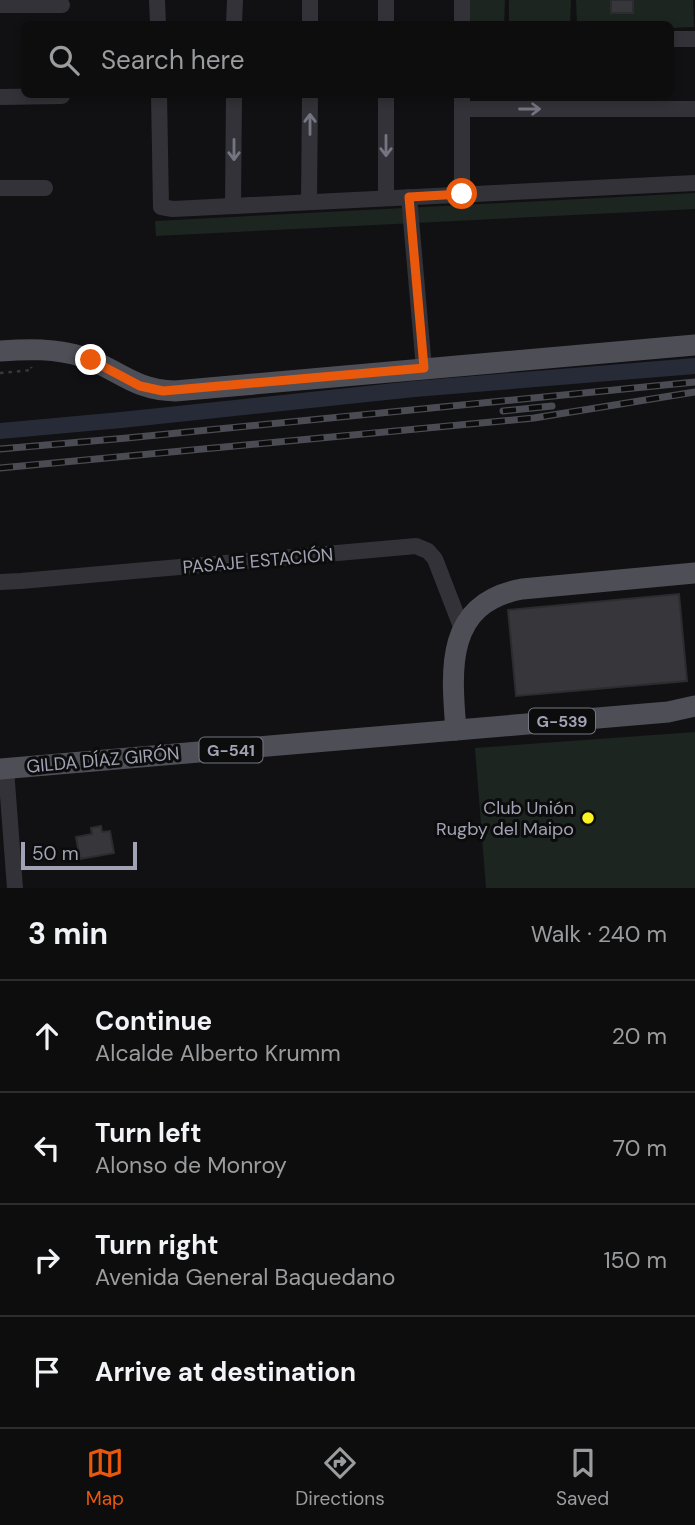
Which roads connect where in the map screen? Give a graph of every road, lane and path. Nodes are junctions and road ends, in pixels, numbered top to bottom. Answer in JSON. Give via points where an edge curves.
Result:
{"nodes":[{"id":1,"x":157,"y":0,"type":"edge"},
{"id":2,"x":235,"y":0,"type":"edge"},
{"id":3,"x":310,"y":0,"type":"edge"},
{"id":4,"x":386,"y":0,"type":"edge"},
{"id":5,"x":462,"y":0,"type":"edge"},
{"id":6,"x":0,"y":5,"type":"edge"},
{"id":7,"x":62,"y":5,"type":"dead end"},
{"id":8,"x":158,"y":21,"type":"edge"},
{"id":9,"x":234,"y":21,"type":"edge"},
{"id":10,"x":310,"y":21,"type":"edge"},
{"id":11,"x":386,"y":21,"type":"edge"},
{"id":12,"x":462,"y":21,"type":"edge"},
{"id":13,"x":674,"y":39,"type":"edge"},
{"id":14,"x":695,"y":39,"type":"edge"},
{"id":15,"x":0,"y":97,"type":"edge"},
{"id":16,"x":21,"y":97,"type":"edge"},
{"id":17,"x":159,"y":98,"type":"edge"},
{"id":18,"x":234,"y":98,"type":"edge"},
{"id":19,"x":310,"y":98,"type":"edge"},
{"id":20,"x":386,"y":98,"type":"edge"},
{"id":21,"x":462,"y":102,"type":"edge"},
{"id":22,"x":695,"y":109,"type":"edge"},
{"id":23,"x":695,"y":183,"type":"edge"},
{"id":24,"x":0,"y":188,"type":"edge"},
{"id":25,"x":45,"y":188,"type":"dead end"},
{"id":26,"x":462,"y":194,"type":"junction"},
{"id":27,"x":409,"y":197,"type":"junction"},
{"id":28,"x":386,"y":198,"type":"junction"},
{"id":29,"x":309,"y":202,"type":"junction"},
{"id":30,"x":233,"y":206,"type":"junction"},
{"id":31,"x":695,"y":345,"type":"edge"},
{"id":32,"x":0,"y":351,"type":"edge"},
{"id":33,"x":80,"y":356,"type":"junction"},
{"id":34,"x":30,"y":361,"type":"junction"},
{"id":35,"x":0,"y":364,"type":"edge"},
{"id":36,"x":424,"y":368,"type":"junction"},
{"id":37,"x":0,"y":373,"type":"edge"},
{"id":38,"x":695,"y":573,"type":"edge"},
{"id":39,"x":0,"y":582,"type":"edge"},
{"id":40,"x":462,"y":629,"type":"junction"},
{"id":41,"x":695,"y":706,"type":"edge"},
{"id":42,"x":668,"y":712,"type":"junction"},
{"id":43,"x":695,"y":719,"type":"edge"},
{"id":44,"x":456,"y":730,"type":"junction"},
{"id":45,"x":3,"y":769,"type":"edge"},
{"id":46,"x":15,"y":888,"type":"edge"}],
"edges":[{"from":1,"to":8,"type":"street"},
{"from":2,"to":9,"type":"street"},
{"from":3,"to":10,"type":"street"},
{"from":4,"to":11,"type":"street"},
{"from":5,"to":12,"type":"street"},
{"from":6,"to":7,"type":"street"},
{"from":13,"to":14,"type":"street"},
{"from":15,"to":16,"type":"street"},
{"from":17,"to":30,"type":"street","via":[[161,207]]},
{"from":18,"to":30,"type":"street","one_way":true},
{"from":29,"to":19,"type":"street","one_way":true},
{"from":20,"to":28,"type":"street","one_way":true},
{"from":21,"to":22,"type":"street","one_way":true},
{"from":21,"to":26,"type":"street"},
{"from":23,"to":26,"type":"street"},
{"from":24,"to":25,"type":"street"},
{"from":26,"to":27,"type":"street"},
{"from":27,"to":28,"type":"street"},
{"from":27,"to":36,"type":"street"},
{"from":28,"to":29,"type":"street"},
{"from":29,"to":30,"type":"street"},
{"from":31,"to":36,"type":"main road"},
{"from":32,"to":33,"type":"main road","via":[[52,350]]},
{"from":33,"to":34,"type":"main road"},
{"from":33,"to":36,"type":"main road","via":[[140,386],[163,391]]},
{"from":34,"to":35,"type":"main road"},
{"from":34,"to":37,"type":"path","via":[[32,370]]},
{"from":38,"to":40,"type":"main road","via":[[502,593],[485,603]]},
{"from":39,"to":40,"type":"street","name":"PASAJE ESTACIÓN","via":[[416,546],[435,559]]},
{"from":40,"to":44,"type":"main road","via":[[453,676]]},
{"from":41,"to":42,"type":"main road","name":"GILDA DÍAZ GIRÓN","number":"G-539"},
{"from":42,"to":43,"type":"main road","name":"GILDA DÍAZ GIRÓN","number":"G-539"},
{"from":42,"to":44,"type":"main road","name":"GILDA DÍAZ GIRÓN","number":"G-539"},
{"from":44,"to":45,"type":"main road","name":"GILDA DÍAZ GIRÓN","number":"G-541"},
{"from":45,"to":46,"type":"street"}]}
